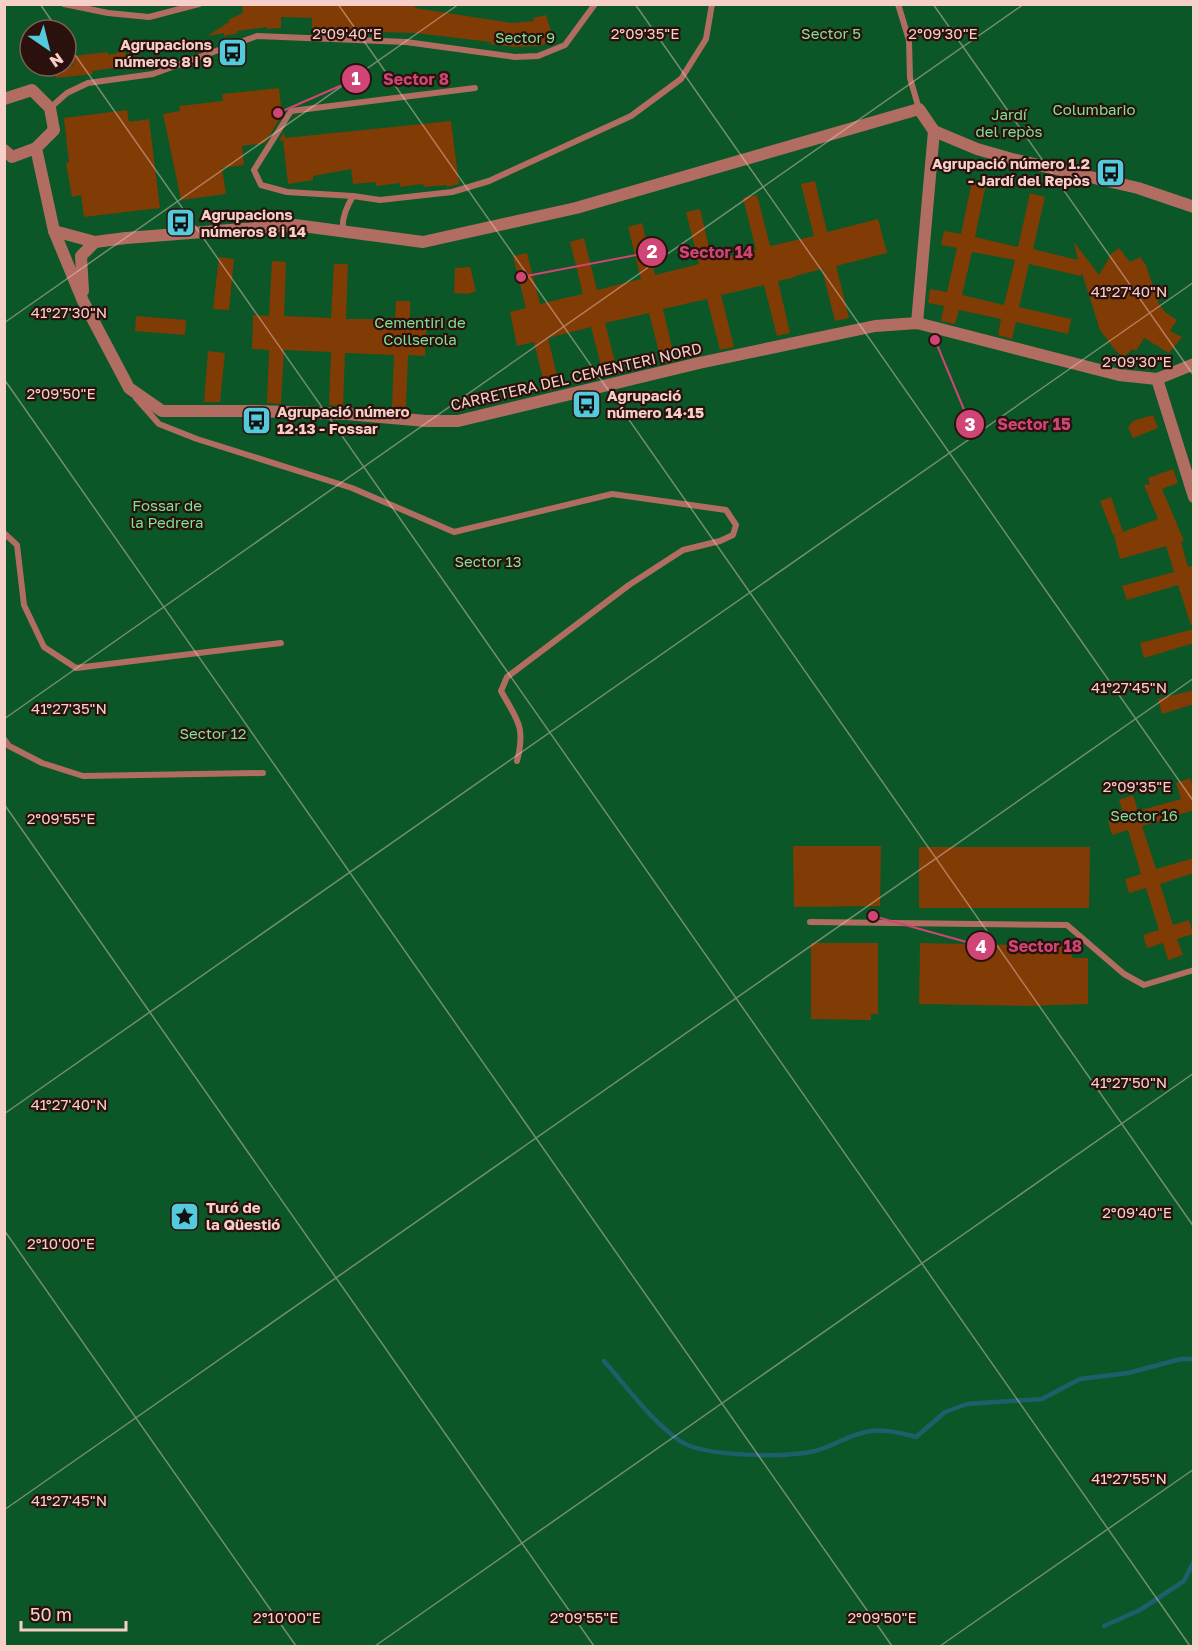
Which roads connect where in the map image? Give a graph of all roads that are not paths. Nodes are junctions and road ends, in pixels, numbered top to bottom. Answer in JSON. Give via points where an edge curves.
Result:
{"nodes":[{"id":1,"x":64,"y":4,"type":"edge"},
{"id":2,"x":199,"y":4,"type":"edge"},
{"id":3,"x":594,"y":4,"type":"edge"},
{"id":4,"x":712,"y":4,"type":"edge"},
{"id":5,"x":898,"y":4,"type":"edge"},
{"id":6,"x":475,"y":88,"type":"dead end"},
{"id":7,"x":4,"y":99,"type":"edge"},
{"id":8,"x":50,"y":108,"type":"junction"},
{"id":9,"x":919,"y":109,"type":"junction"},
{"id":10,"x":934,"y":131,"type":"junction"},
{"id":11,"x":36,"y":148,"type":"junction"},
{"id":12,"x":5,"y":152,"type":"edge"},
{"id":13,"x":353,"y":196,"type":"junction"},
{"id":14,"x":1194,"y":207,"type":"edge"},
{"id":15,"x":54,"y":231,"type":"junction"},
{"id":16,"x":344,"y":231,"type":"junction"},
{"id":17,"x":95,"y":242,"type":"junction"},
{"id":18,"x":83,"y":301,"type":"junction"},
{"id":19,"x":916,"y":323,"type":"junction"},
{"id":20,"x":1194,"y":364,"type":"edge"},
{"id":21,"x":1156,"y":379,"type":"junction"},
{"id":22,"x":129,"y":388,"type":"junction"},
{"id":23,"x":1194,"y":497,"type":"edge"},
{"id":24,"x":4,"y":533,"type":"edge"},
{"id":25,"x":281,"y":643,"type":"dead end"},
{"id":26,"x":4,"y":739,"type":"edge"},
{"id":27,"x":517,"y":761,"type":"dead end"},
{"id":28,"x":262,"y":773,"type":"dead end"},
{"id":29,"x":810,"y":922,"type":"dead end"},
{"id":30,"x":1194,"y":970,"type":"edge"}],
"edges":[{"from":1,"to":2,"type":"lane","via":[[149,17]]},
{"from":3,"to":8,"type":"lane","via":[[565,45],[538,56],[515,57],[406,42],[257,36],[153,74],[88,83],[67,93]]},
{"from":4,"to":13,"type":"lane","via":[[706,39],[681,78],[630,116],[489,181],[452,192],[380,200]]},
{"from":5,"to":9,"type":"lane","via":[[909,40],[910,78]]},
{"from":6,"to":13,"type":"lane","via":[[291,111],[254,170],[261,185],[287,192]]},
{"from":7,"to":8,"type":"street","via":[[32,90]]},
{"from":8,"to":11,"type":"street","via":[[54,130]]},
{"from":9,"to":10,"type":"street"},
{"from":9,"to":16,"type":"street","via":[[576,208],[423,242]]},
{"from":10,"to":14,"type":"street","via":[[977,149],[1138,188]]},
{"from":10,"to":19,"type":"street"},
{"from":11,"to":12,"type":"street","via":[[12,157]]},
{"from":11,"to":15,"type":"street","name":"CARRETERA DEL CEMENTERI NORD"},
{"from":13,"to":16,"type":"lane","via":[[342,224]]},
{"from":15,"to":17,"type":"street"},
{"from":15,"to":18,"type":"street","name":"CARRETERA DEL CEMENTERI NORD"},
{"from":16,"to":17,"type":"street","via":[[295,225]]},
{"from":17,"to":18,"type":"street","name":"CARRETERA DEL CEMENTERI NORD","via":[[81,256]]},
{"from":18,"to":22,"type":"street","name":"CARRETERA DEL CEMENTERI NORD"},
{"from":19,"to":21,"type":"street","name":"CARRETERA DEL CEMENTERI NORD","via":[[1119,375]]},
{"from":19,"to":22,"type":"street","name":"CARRETERA DEL CEMENTERI NORD","via":[[874,326],[699,363],[458,421],[334,413],[162,411]]},
{"from":20,"to":21,"type":"street","name":"CARRETERA DEL CEMENTERI NORD"},
{"from":21,"to":23,"type":"street"},
{"from":22,"to":27,"type":"lane","via":[[159,424],[352,488],[454,532],[612,494],[726,510],[736,525],[733,535],[683,550],[629,585],[507,677],[501,691],[520,725],[522,742]]},
{"from":24,"to":25,"type":"lane","via":[[17,545],[24,605],[44,647],[76,668]]},
{"from":26,"to":28,"type":"lane","via":[[9,746],[42,763],[83,776]]},
{"from":29,"to":30,"type":"lane","via":[[1067,925],[1124,974],[1144,985]]}]}
